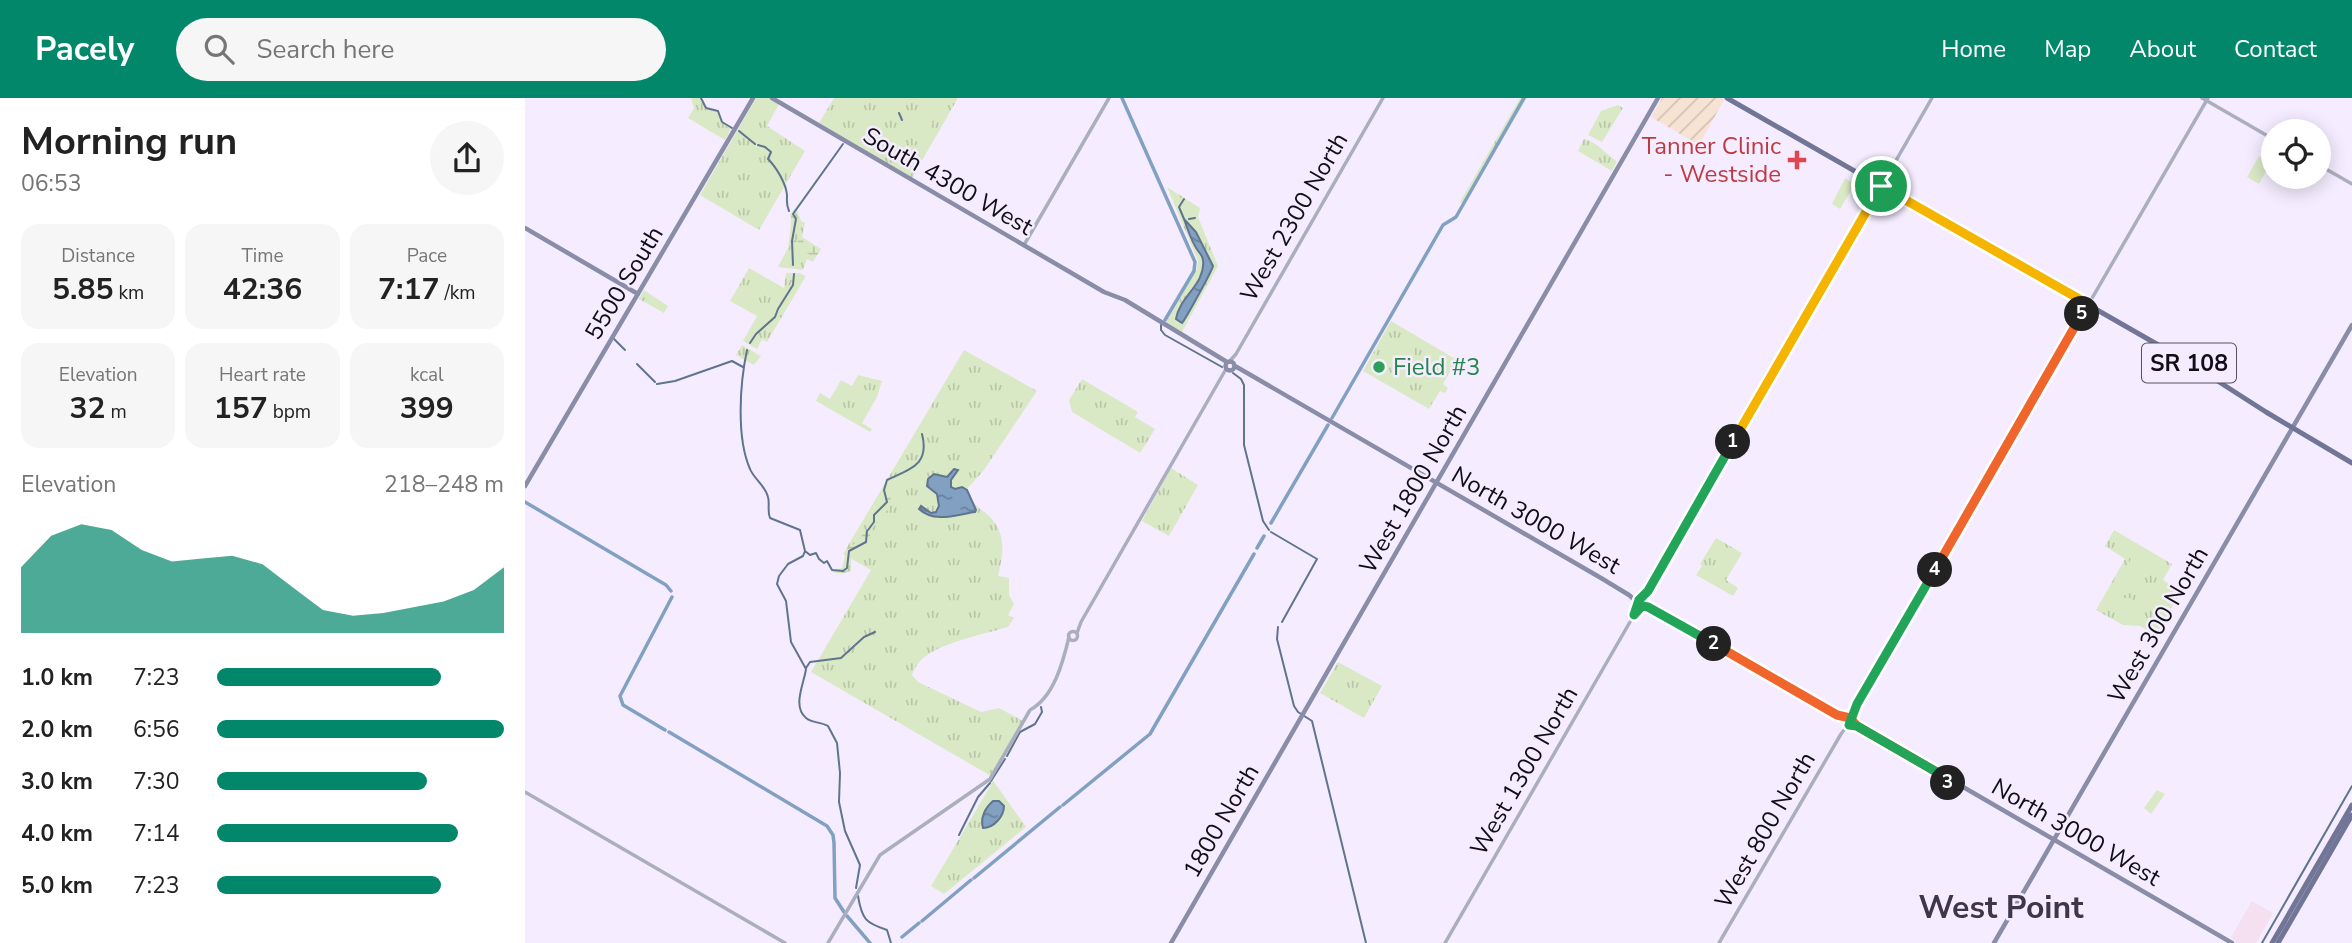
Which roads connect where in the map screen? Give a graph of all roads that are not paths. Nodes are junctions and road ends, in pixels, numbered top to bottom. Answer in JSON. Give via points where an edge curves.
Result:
{"nodes":[{"id":1,"x":753,"y":98,"type":"edge"},
{"id":2,"x":772,"y":98,"type":"edge"},
{"id":3,"x":1109,"y":98,"type":"edge"},
{"id":4,"x":1383,"y":98,"type":"edge"},
{"id":5,"x":1658,"y":98,"type":"edge"},
{"id":6,"x":1727,"y":98,"type":"edge"},
{"id":7,"x":1932,"y":98,"type":"edge"},
{"id":8,"x":2206,"y":99,"type":"edge"},
{"id":9,"x":2261,"y":132,"type":"edge"},
{"id":10,"x":2331,"y":172,"type":"edge"},
{"id":11,"x":2352,"y":184,"type":"edge"},
{"id":12,"x":1881,"y":186,"type":"junction"},
{"id":13,"x":525,"y":228,"type":"edge"},
{"id":14,"x":1024,"y":245,"type":"junction"},
{"id":15,"x":1071,"y":272,"type":"joint"},
{"id":16,"x":638,"y":294,"type":"junction"},
{"id":17,"x":2088,"y":304,"type":"junction"},
{"id":18,"x":2352,"y":325,"type":"edge"},
{"id":19,"x":1230,"y":366,"type":"junction"},
{"id":20,"x":2293,"y":428,"type":"junction"},
{"id":21,"x":2352,"y":463,"type":"edge"},
{"id":22,"x":1437,"y":484,"type":"junction"},
{"id":23,"x":525,"y":486,"type":"edge"},
{"id":24,"x":1642,"y":602,"type":"junction"},
{"id":25,"x":1075,"y":632,"type":"junction"},
{"id":26,"x":1071,"y":639,"type":"junction"},
{"id":27,"x":1303,"y":714,"type":"joint"},
{"id":28,"x":1848,"y":721,"type":"junction"},
{"id":29,"x":525,"y":792,"type":"edge"},
{"id":30,"x":2352,"y":805,"type":"edge"},
{"id":31,"x":2352,"y":815,"type":"edge"},
{"id":32,"x":2054,"y":840,"type":"junction"},
{"id":33,"x":785,"y":943,"type":"edge"},
{"id":34,"x":828,"y":943,"type":"edge"},
{"id":35,"x":1171,"y":943,"type":"edge"},
{"id":36,"x":1445,"y":943,"type":"edge"},
{"id":37,"x":1719,"y":943,"type":"edge"},
{"id":38,"x":1994,"y":943,"type":"edge"},
{"id":39,"x":2232,"y":943,"type":"edge"},
{"id":40,"x":2272,"y":943,"type":"edge"},
{"id":41,"x":2278,"y":943,"type":"edge"}],
"edges":[{"from":1,"to":16,"type":"main road","name":"5500 South"},
{"from":2,"to":14,"type":"main road","name":"South 4300 West"},
{"from":3,"to":14,"type":"street"},
{"from":4,"to":19,"type":"street","name":"West 2300 North"},
{"from":5,"to":22,"type":"main road","name":"West 1800 North"},
{"from":6,"to":12,"type":"main road","number":"SR 108"},
{"from":7,"to":12,"type":"street","name":"West 1300 North"},
{"from":8,"to":9,"type":"street"},
{"from":8,"to":17,"type":"street","name":"West 800 North"},
{"from":10,"to":11,"type":"street"},
{"from":12,"to":17,"type":"main road","number":"SR 108"},
{"from":12,"to":24,"type":"street","name":"West 1300 North"},
{"from":13,"to":16,"type":"main road"},
{"from":14,"to":15,"type":"main road","name":"South 4300 West"},
{"from":15,"to":19,"type":"main road","name":"North 3000 West"},
{"from":16,"to":23,"type":"main road","name":"5500 South"},
{"from":17,"to":20,"type":"main road","number":"SR 108"},
{"from":17,"to":28,"type":"street","name":"West 800 North"},
{"from":18,"to":20,"type":"main road","name":"West 300 North"},
{"from":19,"to":22,"type":"main road","name":"North 3000 West"},
{"from":19,"to":25,"type":"street","name":"West 2300 North"},
{"from":20,"to":21,"type":"main road","number":"SR 108"},
{"from":20,"to":32,"type":"main road","name":"West 300 North"},
{"from":22,"to":24,"type":"main road","name":"North 3000 West"},
{"from":22,"to":27,"type":"main road","name":"West 1800 North"},
{"from":24,"to":28,"type":"main road","name":"North 3000 West"},
{"from":24,"to":36,"type":"street","name":"West 1300 North"},
{"from":25,"to":26,"type":"street","via":[[1070,633]]},
{"from":25,"to":26,"type":"street","via":[[1077,638]]},
{"from":26,"to":34,"type":"street","via":[[1056,678],[1040,705],[1030,710],[993,774],[880,855]]},
{"from":27,"to":35,"type":"main road","name":"1800 North"},
{"from":28,"to":32,"type":"main road","name":"North 3000 West","via":[[1940,774],[1947,783],[1958,784]]},
{"from":28,"to":37,"type":"street","name":"West 800 North"},
{"from":29,"to":33,"type":"street"},
{"from":30,"to":40,"type":"main road"},
{"from":31,"to":41,"type":"main road"},
{"from":32,"to":38,"type":"main road","name":"West 300 North"},
{"from":32,"to":39,"type":"main road","name":"North 3000 West"}]}
